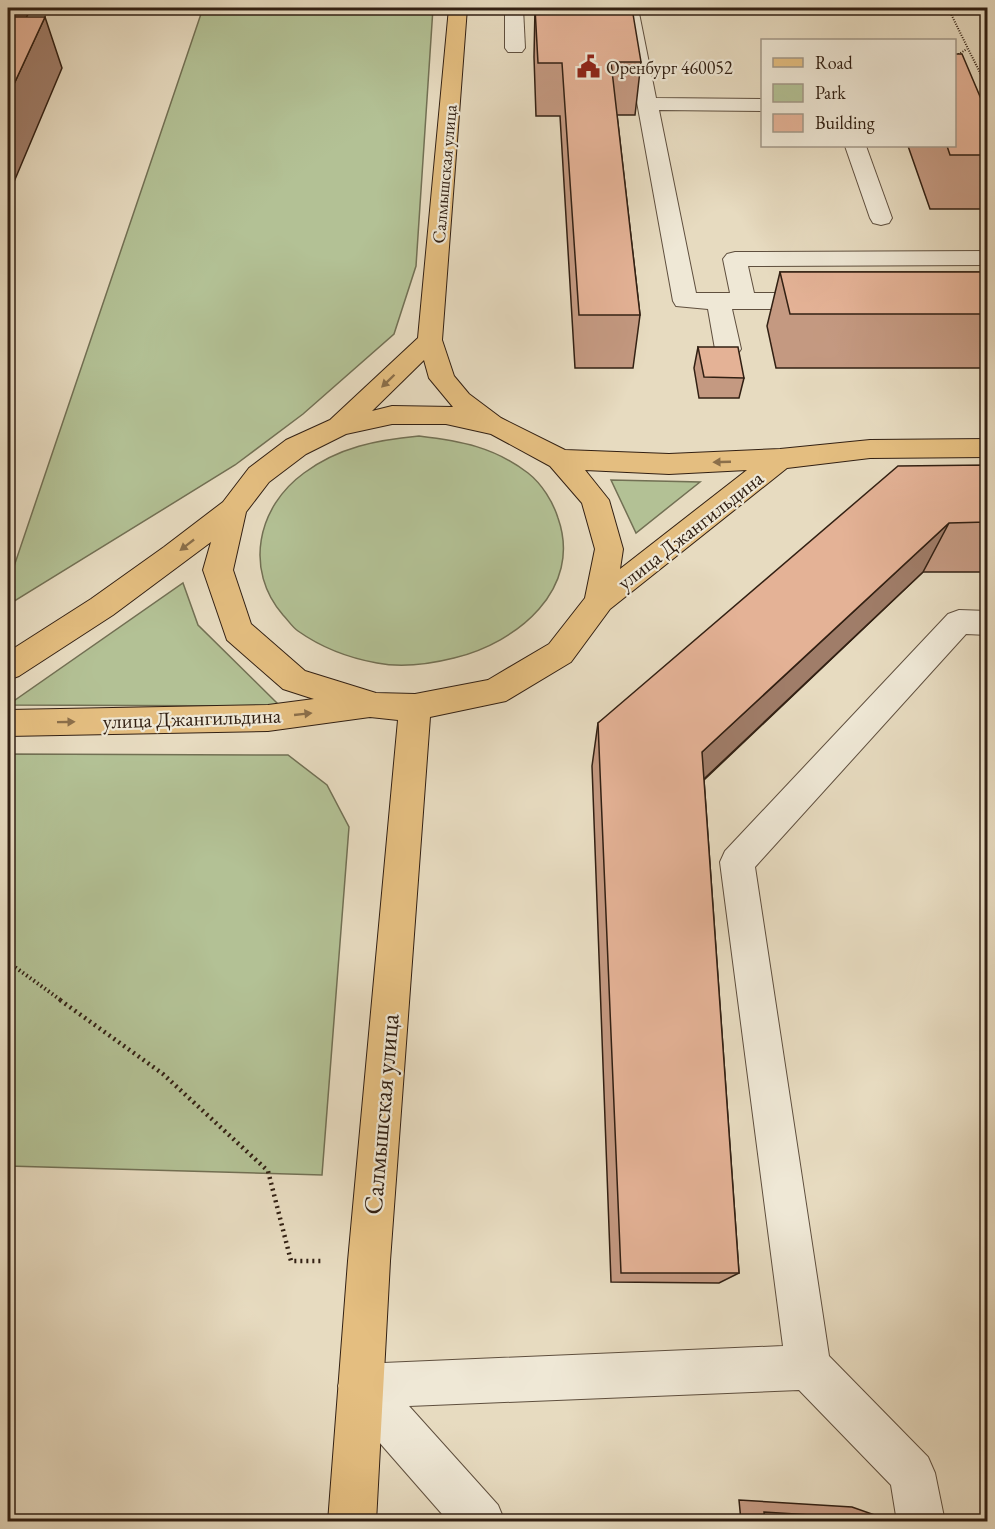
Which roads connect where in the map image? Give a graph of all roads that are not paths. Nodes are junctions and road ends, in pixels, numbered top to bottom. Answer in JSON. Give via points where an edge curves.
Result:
{"nodes":[{"id":1,"x":458,"y":8,"type":"edge"},
{"id":2,"x":514,"y":8,"type":"edge"},
{"id":3,"x":629,"y":8,"type":"edge"},
{"id":4,"x":515,"y":48,"type":"dead end"},
{"id":5,"x":648,"y":104,"type":"junction"},
{"id":6,"x":761,"y":105,"type":"edge"},
{"id":7,"x":855,"y":147,"type":"edge"},
{"id":8,"x":881,"y":218,"type":"dead end"},
{"id":9,"x":987,"y":258,"type":"edge"},
{"id":10,"x":837,"y":301,"type":"edge"},
{"id":11,"x":732,"y":302,"type":"junction"},
{"id":12,"x":430,"y":340,"type":"junction"},
{"id":13,"x":728,"y":349,"type":"edge"},
{"id":14,"x":498,"y":426,"type":"junction"},
{"id":15,"x":339,"y":427,"type":"junction"},
{"id":16,"x":987,"y":448,"type":"edge"},
{"id":17,"x":560,"y":459,"type":"junction"},
{"id":18,"x":780,"y":459,"type":"junction"},
{"id":19,"x":233,"y":509,"type":"junction"},
{"id":20,"x":599,"y":601,"type":"junction"},
{"id":21,"x":987,"y":623,"type":"edge"},
{"id":22,"x":8,"y":667,"type":"edge"},
{"id":23,"x":376,"y":706,"type":"junction"},
{"id":24,"x":415,"y":707,"type":"junction"},
{"id":25,"x":8,"y":723,"type":"edge"},
{"id":26,"x":808,"y":1367,"type":"junction"},
{"id":27,"x":360,"y":1386,"type":"junction"},
{"id":28,"x":352,"y":1521,"type":"edge"},
{"id":29,"x":481,"y":1521,"type":"edge"},
{"id":30,"x":921,"y":1521,"type":"edge"}],
"edges":[{"from":1,"to":12,"type":"main road","name":"Салмышская улица"},
{"from":2,"to":4,"type":"lane"},
{"from":3,"to":5,"type":"lane"},
{"from":5,"to":6,"type":"lane"},
{"from":5,"to":11,"type":"lane","via":[[685,301]]},
{"from":7,"to":8,"type":"lane"},
{"from":9,"to":11,"type":"lane","via":[[735,258]]},
{"from":10,"to":11,"type":"lane"},
{"from":11,"to":13,"type":"lane"},
{"from":12,"to":14,"type":"main road","name":"Салмышская улица","via":[[442,378],[460,400]]},
{"from":12,"to":15,"type":"main road","one_way":true},
{"from":14,"to":15,"type":"main road","via":[[446,415],[392,415]]},
{"from":14,"to":17,"type":"main road"},
{"from":15,"to":19,"type":"main road","via":[[296,447],[259,475]]},
{"from":16,"to":18,"type":"main road","name":"улица Джангильдина","via":[[870,449]]},
{"from":18,"to":17,"type":"main road","name":"улица Джангильдина","one_way":true,"via":[[669,464]]},
{"from":17,"to":20,"type":"main road","via":[[595,500],[609,549]]},
{"from":18,"to":20,"type":"main road","name":"улица Джангильдина"},
{"from":19,"to":22,"type":"main road","one_way":true,"via":[[111,600]]},
{"from":19,"to":23,"type":"main road","via":[[218,570],[238,631],[294,680]]},
{"from":20,"to":24,"type":"main road","via":[[560,654],[495,692]]},
{"from":21,"to":26,"type":"lane","via":[[959,622],[737,862]]},
{"from":23,"to":24,"type":"main road"},
{"from":25,"to":23,"type":"main road","name":"улица Джангильдина","one_way":true,"via":[[268,718]]},
{"from":24,"to":27,"type":"main road","name":"Салмышская улица"},
{"from":26,"to":27,"type":"lane"},
{"from":26,"to":30,"type":"lane","via":[[912,1473]]},
{"from":27,"to":28,"type":"main road","name":"Салмышская улица"},
{"from":27,"to":29,"type":"lane"}]}
